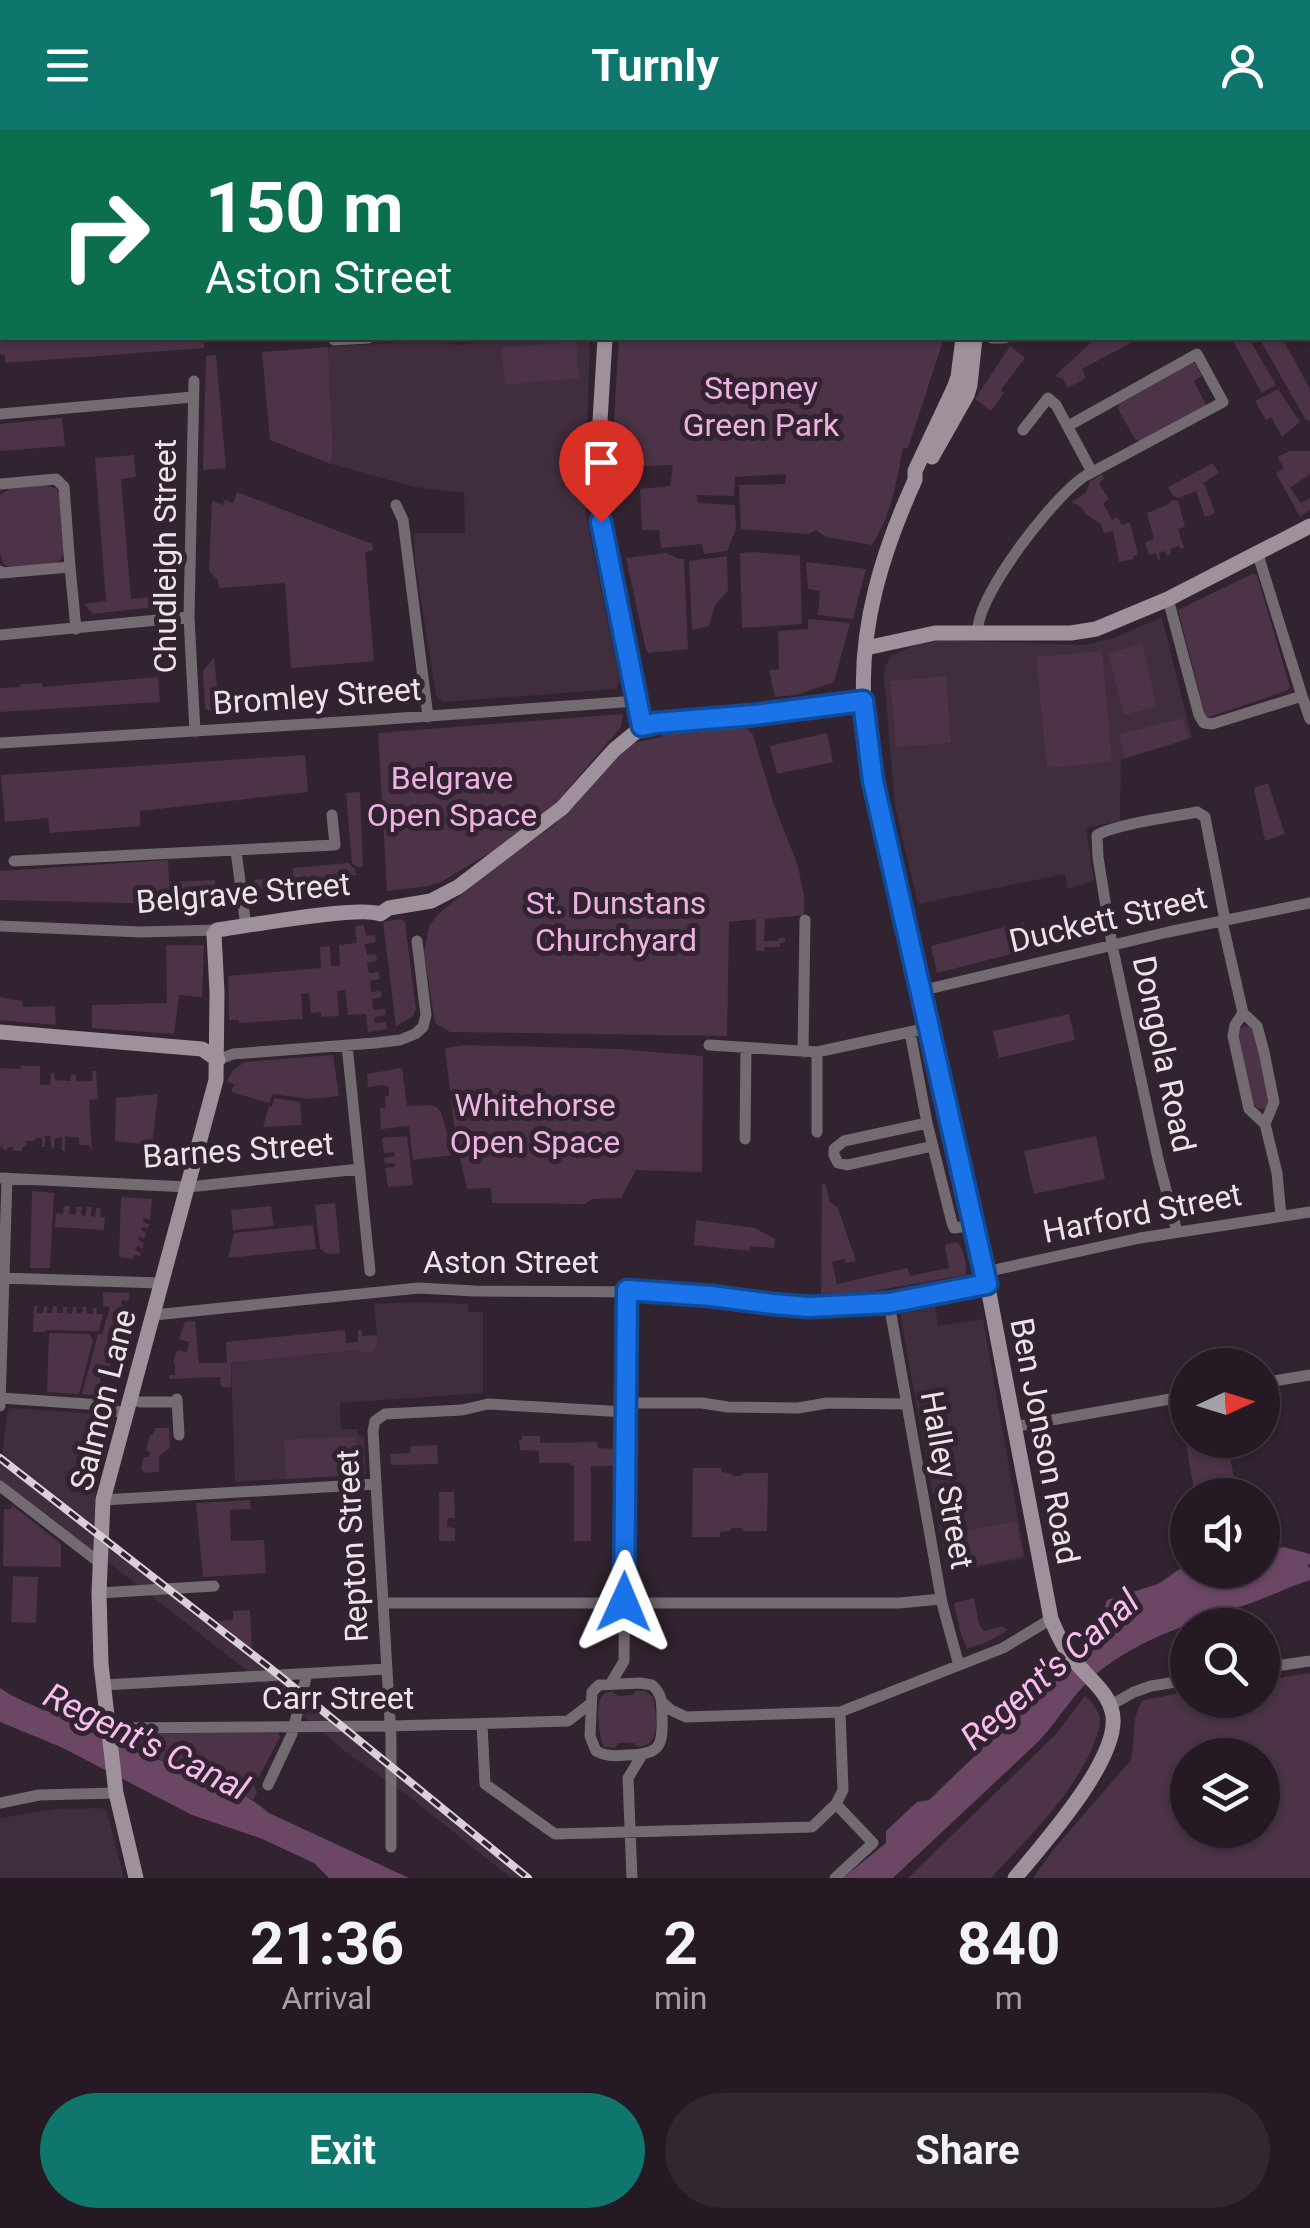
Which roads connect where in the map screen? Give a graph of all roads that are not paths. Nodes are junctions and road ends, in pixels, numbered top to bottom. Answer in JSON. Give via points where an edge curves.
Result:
{"nodes":[{"id":1,"x":605,"y":340,"type":"edge"},
{"id":2,"x":963,"y":340,"type":"edge"},
{"id":3,"x":976,"y":340,"type":"edge"},
{"id":4,"x":194,"y":381,"type":"dead end"},
{"id":5,"x":193,"y":397,"type":"junction"},
{"id":6,"x":0,"y":414,"type":"edge"},
{"id":7,"x":1068,"y":426,"type":"junction"},
{"id":8,"x":1023,"y":430,"type":"dead end"},
{"id":9,"x":1092,"y":472,"type":"junction"},
{"id":10,"x":915,"y":480,"type":"junction"},
{"id":11,"x":0,"y":484,"type":"edge"},
{"id":12,"x":396,"y":505,"type":"dead end"},
{"id":13,"x":1310,"y":526,"type":"edge"},
{"id":14,"x":1258,"y":555,"type":"junction"},
{"id":15,"x":70,"y":567,"type":"junction"},
{"id":16,"x":0,"y":571,"type":"edge"},
{"id":17,"x":1168,"y":599,"type":"junction"},
{"id":18,"x":189,"y":617,"type":"junction"},
{"id":19,"x":76,"y":630,"type":"junction"},
{"id":20,"x":978,"y":632,"type":"junction"},
{"id":21,"x":0,"y":635,"type":"edge"},
{"id":22,"x":866,"y":648,"type":"junction"},
{"id":23,"x":1302,"y":696,"type":"junction"},
{"id":24,"x":637,"y":701,"type":"junction"},
{"id":25,"x":863,"y":701,"type":"junction"},
{"id":26,"x":428,"y":716,"type":"junction"},
{"id":27,"x":1310,"y":719,"type":"edge"},
{"id":28,"x":642,"y":726,"type":"junction"},
{"id":29,"x":195,"y":732,"type":"junction"},
{"id":30,"x":0,"y":744,"type":"edge"},
{"id":31,"x":332,"y":815,"type":"dead end"},
{"id":32,"x":236,"y":851,"type":"junction"},
{"id":33,"x":14,"y":861,"type":"dead end"},
{"id":34,"x":1310,"y":903,"type":"edge"},
{"id":35,"x":804,"y":920,"type":"dead end"},
{"id":36,"x":1224,"y":921,"type":"junction"},
{"id":37,"x":0,"y":926,"type":"edge"},
{"id":38,"x":246,"y":926,"type":"junction"},
{"id":39,"x":217,"y":930,"type":"junction"},
{"id":40,"x":416,"y":941,"type":"dead end"},
{"id":41,"x":1112,"y":945,"type":"junction"},
{"id":42,"x":920,"y":990,"type":"junction"},
{"id":43,"x":1243,"y":1013,"type":"junction"},
{"id":44,"x":928,"y":1028,"type":"junction"},
{"id":45,"x":0,"y":1032,"type":"edge"},
{"id":46,"x":910,"y":1032,"type":"junction"},
{"id":47,"x":347,"y":1045,"type":"junction"},
{"id":48,"x":709,"y":1045,"type":"dead end"},
{"id":49,"x":746,"y":1048,"type":"junction"},
{"id":50,"x":810,"y":1052,"type":"junction"},
{"id":51,"x":218,"y":1060,"type":"junction"},
{"id":52,"x":927,"y":1123,"type":"junction"},
{"id":53,"x":1265,"y":1124,"type":"junction"},
{"id":54,"x":817,"y":1132,"type":"dead end"},
{"id":55,"x":745,"y":1139,"type":"dead end"},
{"id":56,"x":932,"y":1146,"type":"junction"},
{"id":57,"x":360,"y":1169,"type":"junction"},
{"id":58,"x":3,"y":1178,"type":"edge"},
{"id":59,"x":188,"y":1188,"type":"junction"},
{"id":60,"x":1310,"y":1212,"type":"edge"},
{"id":61,"x":1281,"y":1216,"type":"junction"},
{"id":62,"x":973,"y":1225,"type":"junction"},
{"id":63,"x":1177,"y":1232,"type":"junction"},
{"id":64,"x":370,"y":1270,"type":"dead end"},
{"id":65,"x":2,"y":1278,"type":"edge"},
{"id":66,"x":986,"y":1278,"type":"junction"},
{"id":67,"x":162,"y":1283,"type":"junction"},
{"id":68,"x":627,"y":1290,"type":"junction"},
{"id":69,"x":889,"y":1303,"type":"junction"},
{"id":70,"x":154,"y":1314,"type":"junction"},
{"id":71,"x":1310,"y":1375,"type":"edge"},
{"id":72,"x":1280,"y":1380,"type":"edge"},
{"id":73,"x":1,"y":1398,"type":"edge"},
{"id":74,"x":1170,"y":1399,"type":"edge"},
{"id":75,"x":905,"y":1404,"type":"junction"},
{"id":76,"x":0,"y":1406,"type":"edge"},
{"id":77,"x":129,"y":1407,"type":"junction"},
{"id":78,"x":626,"y":1407,"type":"junction"},
{"id":79,"x":1014,"y":1426,"type":"junction"},
{"id":80,"x":179,"y":1435,"type":"dead end"},
{"id":81,"x":376,"y":1484,"type":"junction"},
{"id":82,"x":0,"y":1486,"type":"edge"},
{"id":83,"x":103,"y":1500,"type":"junction"},
{"id":84,"x":100,"y":1563,"type":"junction"},
{"id":85,"x":214,"y":1586,"type":"dead end"},
{"id":86,"x":99,"y":1593,"type":"junction"},
{"id":87,"x":941,"y":1599,"type":"junction"},
{"id":88,"x":624,"y":1602,"type":"junction"},
{"id":89,"x":383,"y":1603,"type":"junction"},
{"id":90,"x":1052,"y":1618,"type":"junction"},
{"id":91,"x":624,"y":1661,"type":"junction"},
{"id":92,"x":1310,"y":1661,"type":"edge"},
{"id":93,"x":962,"y":1663,"type":"junction"},
{"id":94,"x":1280,"y":1665,"type":"edge"},
{"id":95,"x":386,"y":1668,"type":"junction"},
{"id":96,"x":307,"y":1674,"type":"junction"},
{"id":97,"x":640,"y":1682,"type":"junction"},
{"id":98,"x":1170,"y":1683,"type":"edge"},
{"id":99,"x":612,"y":1684,"type":"junction"},
{"id":100,"x":104,"y":1685,"type":"junction"},
{"id":101,"x":662,"y":1702,"type":"junction"},
{"id":102,"x":590,"y":1704,"type":"junction"},
{"id":103,"x":1111,"y":1704,"type":"junction"},
{"id":104,"x":840,"y":1712,"type":"junction"},
{"id":105,"x":686,"y":1717,"type":"junction"},
{"id":106,"x":568,"y":1721,"type":"junction"},
{"id":107,"x":482,"y":1724,"type":"junction"},
{"id":108,"x":390,"y":1726,"type":"junction"},
{"id":109,"x":294,"y":1727,"type":"junction"},
{"id":110,"x":109,"y":1733,"type":"junction"},
{"id":111,"x":663,"y":1733,"type":"junction"},
{"id":112,"x":590,"y":1736,"type":"junction"},
{"id":113,"x":642,"y":1754,"type":"junction"},
{"id":114,"x":613,"y":1756,"type":"junction"},
{"id":115,"x":628,"y":1778,"type":"junction"},
{"id":116,"x":268,"y":1784,"type":"dead end"},
{"id":117,"x":115,"y":1787,"type":"junction"},
{"id":118,"x":0,"y":1802,"type":"edge"},
{"id":119,"x":836,"y":1804,"type":"junction"},
{"id":120,"x":630,"y":1832,"type":"junction"},
{"id":121,"x":391,"y":1847,"type":"dead end"},
{"id":122,"x":136,"y":1878,"type":"edge"},
{"id":123,"x":632,"y":1878,"type":"edge"},
{"id":124,"x":834,"y":1878,"type":"edge"},
{"id":125,"x":1016,"y":1878,"type":"edge"}],
"edges":[{"from":1,"to":24,"type":"main road","via":[[600,513]]},
{"from":2,"to":10,"type":"main road","via":[[954,388]]},
{"from":3,"to":10,"type":"main road","via":[[967,395]]},
{"from":4,"to":5,"type":"street","name":"Chudleigh Street"},
{"from":5,"to":6,"type":"street"},
{"from":5,"to":18,"type":"street","name":"Chudleigh Street"},
{"from":7,"to":8,"type":"street","via":[[1048,398]]},
{"from":7,"to":9,"type":"street"},
{"from":7,"to":9,"type":"street","via":[[1197,354],[1223,402]]},
{"from":9,"to":20,"type":"street","via":[[1028,536],[979,618]]},
{"from":10,"to":22,"type":"main road","name":"Ben Jonson Road","via":[[880,570]]},
{"from":11,"to":15,"type":"street","via":[[56,480],[64,487]]},
{"from":12,"to":26,"type":"street"},
{"from":13,"to":14,"type":"main road"},
{"from":14,"to":17,"type":"main road"},
{"from":14,"to":23,"type":"street"},
{"from":15,"to":16,"type":"street"},
{"from":15,"to":19,"type":"street"},
{"from":17,"to":20,"type":"main road","via":[[1083,632]]},
{"from":17,"to":23,"type":"street","via":[[1204,723]]},
{"from":18,"to":19,"type":"street"},
{"from":18,"to":29,"type":"street","name":"Chudleigh Street"},
{"from":19,"to":21,"type":"street"},
{"from":20,"to":22,"type":"main road","via":[[924,634]]},
{"from":22,"to":25,"type":"main road","name":"Ben Jonson Road"},
{"from":23,"to":27,"type":"street"},
{"from":24,"to":26,"type":"street","name":"Bromley Street"},
{"from":24,"to":28,"type":"main road"},
{"from":25,"to":28,"type":"main road"},
{"from":25,"to":42,"type":"main road","name":"Ben Jonson Road","via":[[873,781]]},
{"from":26,"to":29,"type":"street","name":"Bromley Street"},
{"from":28,"to":38,"type":"main road","name":"Belgrave Street","via":[[562,808],[448,893],[431,901]]},
{"from":29,"to":30,"type":"street","name":"Bromley Street"},
{"from":31,"to":32,"type":"street","via":[[334,845]]},
{"from":32,"to":33,"type":"street"},
{"from":32,"to":38,"type":"street"},
{"from":34,"to":36,"type":"street","name":"Duckett Street"},
{"from":35,"to":50,"type":"street"},
{"from":36,"to":41,"type":"street","name":"Duckett Street"},
{"from":36,"to":41,"type":"street","name":"Dongola Road","via":[[1202,813],[1103,831],[1098,857]]},
{"from":36,"to":43,"type":"street"},
{"from":37,"to":39,"type":"street","name":"Belgrave Street"},
{"from":38,"to":39,"type":"main road","name":"Belgrave Street"},
{"from":39,"to":51,"type":"main road","name":"Salmon Lane"},
{"from":40,"to":47,"type":"street","via":[[423,1026],[406,1038]]},
{"from":41,"to":42,"type":"street","name":"Duckett Street"},
{"from":41,"to":63,"type":"street","name":"Dongola Road"},
{"from":42,"to":44,"type":"main road","name":"Ben Jonson Road"},
{"from":43,"to":53,"type":"street","via":[[1259,1030],[1274,1102]]},
{"from":43,"to":53,"type":"street","via":[[1233,1036],[1249,1108]]},
{"from":44,"to":46,"type":"street"},
{"from":44,"to":62,"type":"main road","name":"Ben Jonson Road"},
{"from":45,"to":51,"type":"main road","via":[[202,1049]]},
{"from":46,"to":50,"type":"street"},
{"from":46,"to":52,"type":"street"},
{"from":47,"to":51,"type":"street"},
{"from":47,"to":57,"type":"street"},
{"from":48,"to":49,"type":"street"},
{"from":49,"to":50,"type":"street"},
{"from":49,"to":55,"type":"street"},
{"from":50,"to":54,"type":"street"},
{"from":51,"to":59,"type":"main road","name":"Salmon Lane"},
{"from":52,"to":56,"type":"street"},
{"from":52,"to":56,"type":"street","via":[[844,1141],[834,1155],[848,1165]]},
{"from":53,"to":61,"type":"street"},
{"from":56,"to":62,"type":"street","via":[[954,1228]]},
{"from":57,"to":59,"type":"street","name":"Barnes Street"},
{"from":57,"to":64,"type":"street"},
{"from":58,"to":59,"type":"street","name":"Barnes Street"},
{"from":58,"to":65,"type":"street"},
{"from":59,"to":67,"type":"main road","name":"Salmon Lane"},
{"from":60,"to":61,"type":"street","name":"Harford Street"},
{"from":61,"to":63,"type":"street","name":"Harford Street"},
{"from":62,"to":66,"type":"main road","name":"Ben Jonson Road"},
{"from":63,"to":66,"type":"street","name":"Harford Street"},
{"from":65,"to":67,"type":"street"},
{"from":65,"to":73,"type":"street"},
{"from":66,"to":69,"type":"street","name":"Aston Street"},
{"from":66,"to":79,"type":"main road","name":"Ben Jonson Road"},
{"from":67,"to":70,"type":"main road","name":"Salmon Lane"},
{"from":68,"to":69,"type":"street","name":"Aston Street","via":[[809,1307]]},
{"from":68,"to":70,"type":"street","name":"Aston Street","via":[[420,1288]]},
{"from":68,"to":78,"type":"street"},
{"from":69,"to":75,"type":"street","name":"Halley Street"},
{"from":70,"to":77,"type":"main road","name":"Salmon Lane"},
{"from":71,"to":72,"type":"street"},
{"from":73,"to":76,"type":"street"},
{"from":73,"to":77,"type":"street"},
{"from":74,"to":79,"type":"street"},
{"from":75,"to":78,"type":"street"},
{"from":75,"to":87,"type":"street","name":"Halley Street"},
{"from":77,"to":80,"type":"street","via":[[177,1399]]},
{"from":77,"to":83,"type":"main road","name":"Salmon Lane"},
{"from":78,"to":81,"type":"street","name":"Repton Street","via":[[488,1404],[385,1414],[373,1431]]},
{"from":78,"to":88,"type":"street"},
{"from":79,"to":90,"type":"main road","name":"Ben Jonson Road"},
{"from":81,"to":83,"type":"street"},
{"from":81,"to":89,"type":"street","name":"Repton Street"},
{"from":82,"to":84,"type":"street"},
{"from":83,"to":84,"type":"main road","name":"Salmon Lane"},
{"from":84,"to":86,"type":"main road","name":"Salmon Lane"},
{"from":85,"to":86,"type":"street"},
{"from":86,"to":100,"type":"main road","name":"Salmon Lane"},
{"from":87,"to":88,"type":"street"},
{"from":87,"to":93,"type":"street","name":"Halley Street"},
{"from":88,"to":89,"type":"street"},
{"from":88,"to":91,"type":"street"},
{"from":89,"to":95,"type":"street","name":"Repton Street"},
{"from":90,"to":93,"type":"street"},
{"from":90,"to":103,"type":"main road","name":"Ben Jonson Road","via":[[1073,1660]]},
{"from":91,"to":97,"type":"street"},
{"from":91,"to":99,"type":"street"},
{"from":92,"to":94,"type":"street"},
{"from":93,"to":104,"type":"street"},
{"from":95,"to":96,"type":"street"},
{"from":95,"to":108,"type":"street","name":"Repton Street"},
{"from":96,"to":100,"type":"street"},
{"from":96,"to":109,"type":"street"},
{"from":97,"to":99,"type":"street"},
{"from":97,"to":101,"type":"street","via":[[657,1688]]},
{"from":98,"to":103,"type":"street"},
{"from":99,"to":102,"type":"street","via":[[595,1688]]},
{"from":100,"to":110,"type":"main road","name":"Salmon Lane"},
{"from":101,"to":105,"type":"street"},
{"from":101,"to":111,"type":"street"},
{"from":102,"to":106,"type":"street"},
{"from":102,"to":112,"type":"street"},
{"from":103,"to":125,"type":"main road","via":[[1112,1735],[1086,1788]]},
{"from":104,"to":105,"type":"street"},
{"from":104,"to":119,"type":"street","via":[[843,1790]]},
{"from":105,"to":111,"type":"street"},
{"from":106,"to":107,"type":"street","name":"Carr Street"},
{"from":106,"to":112,"type":"street"},
{"from":107,"to":108,"type":"street","name":"Carr Street"},
{"from":107,"to":120,"type":"street","via":[[486,1784],[550,1833]]},
{"from":108,"to":109,"type":"street","name":"Carr Street"},
{"from":108,"to":121,"type":"street","name":"Repton Street"},
{"from":109,"to":110,"type":"street","name":"Carr Street"},
{"from":109,"to":116,"type":"street"},
{"from":110,"to":117,"type":"main road","name":"Salmon Lane"},
{"from":111,"to":113,"type":"street","via":[[656,1749]]},
{"from":112,"to":114,"type":"street","via":[[596,1752]]},
{"from":113,"to":114,"type":"street"},
{"from":113,"to":115,"type":"street"},
{"from":114,"to":115,"type":"street"},
{"from":115,"to":120,"type":"street"},
{"from":117,"to":118,"type":"street"},
{"from":117,"to":122,"type":"main road","name":"Salmon Lane"},
{"from":119,"to":120,"type":"street","via":[[812,1827]]},
{"from":119,"to":124,"type":"street","via":[[873,1843]]},
{"from":120,"to":123,"type":"street"}]}
